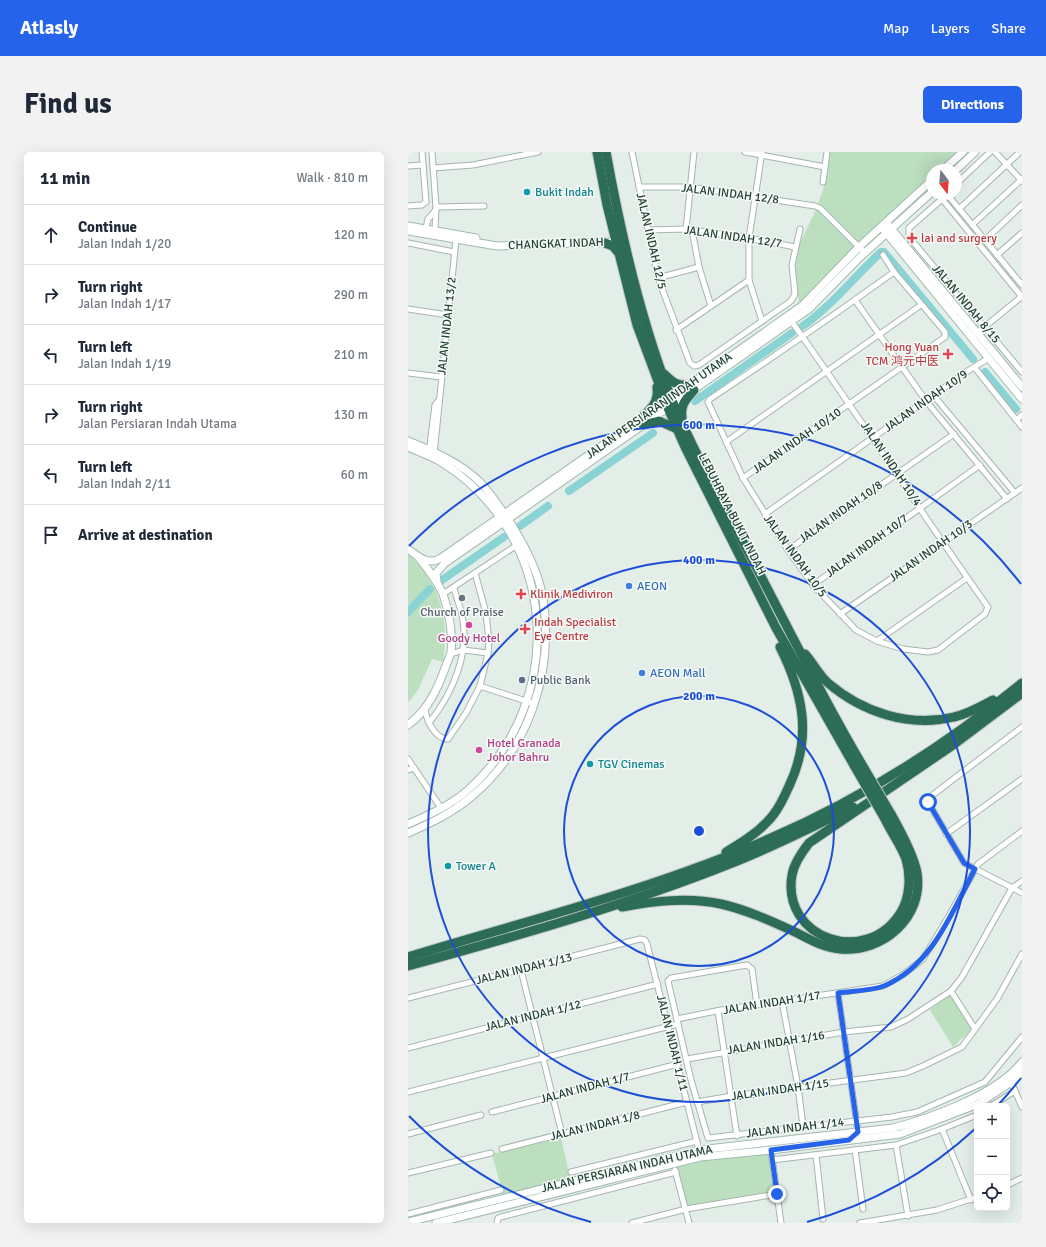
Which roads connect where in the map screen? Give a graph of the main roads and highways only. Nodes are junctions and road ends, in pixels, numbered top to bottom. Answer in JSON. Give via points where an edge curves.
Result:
{"nodes":[{"id":1,"x":597,"y":152,"type":"edge"},
{"id":2,"x":606,"y":152,"type":"edge"},
{"id":3,"x":963,"y":152,"type":"edge"},
{"id":4,"x":975,"y":152,"type":"edge"},
{"id":5,"x":950,"y":164,"type":"edge"},
{"id":6,"x":962,"y":164,"type":"edge"},
{"id":7,"x":926,"y":188,"type":"edge"},
{"id":8,"x":613,"y":192,"type":"junction"},
{"id":9,"x":926,"y":198,"type":"edge"},
{"id":10,"x":908,"y":214,"type":"junction"},
{"id":11,"x":612,"y":225,"type":"junction"},
{"id":12,"x":884,"y":225,"type":"junction"},
{"id":13,"x":408,"y":226,"type":"edge"},
{"id":14,"x":408,"y":231,"type":"edge"},
{"id":15,"x":889,"y":231,"type":"junction"},
{"id":16,"x":616,"y":240,"type":"junction"},
{"id":17,"x":604,"y":241,"type":"junction"},
{"id":18,"x":902,"y":247,"type":"junction"},
{"id":19,"x":867,"y":251,"type":"junction"},
{"id":20,"x":619,"y":253,"type":"junction"},
{"id":21,"x":635,"y":286,"type":"junction"},
{"id":22,"x":803,"y":305,"type":"junction"},
{"id":23,"x":792,"y":322,"type":"junction"},
{"id":24,"x":975,"y":335,"type":"junction"},
{"id":25,"x":758,"y":337,"type":"junction"},
{"id":26,"x":662,"y":371,"type":"junction"},
{"id":27,"x":656,"y":380,"type":"junction"},
{"id":28,"x":1014,"y":382,"type":"junction"},
{"id":29,"x":1022,"y":386,"type":"edge"},
{"id":30,"x":692,"y":387,"type":"junction"},
{"id":31,"x":1022,"y":394,"type":"edge"},
{"id":32,"x":1022,"y":399,"type":"edge"},
{"id":33,"x":670,"y":403,"type":"junction"},
{"id":34,"x":642,"y":422,"type":"junction"},
{"id":35,"x":680,"y":426,"type":"junction"},
{"id":36,"x":408,"y":441,"type":"edge"},
{"id":37,"x":408,"y":447,"type":"edge"},
{"id":38,"x":432,"y":454,"type":"junction"},
{"id":39,"x":490,"y":498,"type":"junction"},
{"id":40,"x":525,"y":503,"type":"junction"},
{"id":41,"x":504,"y":518,"type":"junction"},
{"id":42,"x":722,"y":522,"type":"junction"},
{"id":43,"x":484,"y":532,"type":"junction"},
{"id":44,"x":514,"y":534,"type":"junction"},
{"id":45,"x":408,"y":549,"type":"edge"},
{"id":46,"x":416,"y":555,"type":"junction"},
{"id":47,"x":437,"y":582,"type":"junction"},
{"id":48,"x":796,"y":644,"type":"junction"},
{"id":49,"x":1022,"y":682,"type":"edge"},
{"id":50,"x":1012,"y":690,"type":"junction"},
{"id":51,"x":1022,"y":693,"type":"edge"},
{"id":52,"x":408,"y":725,"type":"edge"},
{"id":53,"x":858,"y":765,"type":"junction"},
{"id":54,"x":890,"y":788,"type":"junction"},
{"id":55,"x":888,"y":816,"type":"junction"},
{"id":56,"x":408,"y":824,"type":"edge"},
{"id":57,"x":408,"y":833,"type":"edge"},
{"id":58,"x":687,"y":871,"type":"junction"},
{"id":59,"x":585,"y":914,"type":"junction"},
{"id":60,"x":408,"y":957,"type":"edge"},
{"id":61,"x":408,"y":966,"type":"edge"},
{"id":62,"x":1022,"y":1062,"type":"edge"},
{"id":63,"x":1022,"y":1072,"type":"edge"},
{"id":64,"x":858,"y":1132,"type":"junction"},
{"id":65,"x":866,"y":1138,"type":"junction"},
{"id":66,"x":849,"y":1140,"type":"junction"},
{"id":67,"x":781,"y":1141,"type":"junction"},
{"id":68,"x":762,"y":1143,"type":"junction"},
{"id":69,"x":700,"y":1150,"type":"junction"},
{"id":70,"x":771,"y":1150,"type":"junction"},
{"id":71,"x":710,"y":1156,"type":"junction"},
{"id":72,"x":692,"y":1159,"type":"junction"},
{"id":73,"x":408,"y":1222,"type":"edge"},
{"id":74,"x":436,"y":1223,"type":"edge"}],
"edges":[{"from":1,"to":11,"type":"highway","name":"LEBUHRAYA BUKIT INDAH"},
{"from":2,"to":8,"type":"highway","name":"LEBUHRAYA BUKIT INDAH"},
{"from":3,"to":5,"type":"main road"},
{"from":4,"to":6,"type":"main road"},
{"from":7,"to":12,"type":"main road","name":"JALAN PERSIARAN INDAH UTAMA"},
{"from":8,"to":16,"type":"highway","via":[[612,201],[619,237]]},
{"from":8,"to":21,"type":"highway","name":"LEBUHRAYA BUKIT INDAH"},
{"from":9,"to":10,"type":"main road","name":"JALAN PERSIARAN INDAH UTAMA"},
{"from":10,"to":15,"type":"main road","name":"JALAN PERSIARAN INDAH UTAMA"},
{"from":10,"to":18,"type":"main road","via":[[899,230]]},
{"from":11,"to":16,"type":"highway","name":"LEBUHRAYA BUKIT INDAH"},
{"from":11,"to":17,"type":"highway"},
{"from":12,"to":15,"type":"main road"},
{"from":12,"to":22,"type":"main road","name":"JALAN PERSIARAN INDAH UTAMA"},
{"from":13,"to":17,"type":"main road","name":"CHANGKAT INDAH","via":[[495,242]]},
{"from":14,"to":17,"type":"main road","name":"CHANGKAT INDAH","via":[[497,246]]},
{"from":15,"to":18,"type":"main road"},
{"from":15,"to":19,"type":"main road","name":"JALAN PERSIARAN INDAH UTAMA"},
{"from":16,"to":17,"type":"main road","name":"CHANGKAT INDAH"},
{"from":16,"to":20,"type":"highway","name":"LEBUHRAYA BUKIT INDAH"},
{"from":16,"to":21,"type":"highway","via":[[621,245]]},
{"from":17,"to":20,"type":"highway"},
{"from":18,"to":19,"type":"main road","via":[[887,241]]},
{"from":18,"to":24,"type":"main road"},
{"from":19,"to":23,"type":"main road","name":"JALAN PERSIARAN INDAH UTAMA","via":[[809,309]]},
{"from":20,"to":27,"type":"highway","name":"LEBUHRAYA BUKIT INDAH","via":[[637,326]]},
{"from":21,"to":26,"type":"highway","name":"LEBUHRAYA BUKIT INDAH"},
{"from":22,"to":23,"type":"main road"},
{"from":22,"to":25,"type":"main road","name":"JALAN PERSIARAN INDAH UTAMA"},
{"from":23,"to":25,"type":"main road"},
{"from":23,"to":30,"type":"main road","name":"JALAN PERSIARAN INDAH UTAMA"},
{"from":24,"to":28,"type":"main road"},
{"from":24,"to":28,"type":"main road","via":[[989,358]]},
{"from":25,"to":30,"type":"main road","name":"JALAN PERSIARAN INDAH UTAMA"},
{"from":26,"to":30,"type":"highway","via":[[674,384]]},
{"from":26,"to":33,"type":"highway","name":"LEBUHRAYA BUKIT INDAH"},
{"from":27,"to":33,"type":"highway","name":"LEBUHRAYA BUKIT INDAH"},
{"from":27,"to":34,"type":"highway","via":[[657,399]]},
{"from":28,"to":29,"type":"main road"},
{"from":28,"to":31,"type":"main road"},
{"from":28,"to":32,"type":"main road"},
{"from":30,"to":33,"type":"main road","name":"JALAN PERSIARAN INDAH UTAMA"},
{"from":30,"to":35,"type":"highway","via":[[683,403]]},
{"from":33,"to":34,"type":"main road","name":"JALAN PERSIARAN INDAH UTAMA"},
{"from":33,"to":35,"type":"highway","name":"LEBUHRAYA BUKIT INDAH"},
{"from":34,"to":35,"type":"highway","via":[[659,421]]},
{"from":34,"to":40,"type":"main road","name":"JALAN PERSIARAN INDAH UTAMA"},
{"from":35,"to":42,"type":"highway","name":"LEBUHRAYA BUKIT INDAH"},
{"from":35,"to":48,"type":"highway","name":"LEBUHRAYA BUKIT INDAH"},
{"from":36,"to":38,"type":"main road"},
{"from":37,"to":38,"type":"main road"},
{"from":38,"to":39,"type":"main road"},
{"from":39,"to":40,"type":"main road","via":[[507,506]]},
{"from":39,"to":41,"type":"main road"},
{"from":39,"to":43,"type":"main road","via":[[494,515]]},
{"from":40,"to":41,"type":"main road","name":"JALAN PERSIARAN INDAH UTAMA"},
{"from":40,"to":44,"type":"main road","via":[[516,519]]},
{"from":41,"to":43,"type":"main road","name":"JALAN PERSIARAN INDAH UTAMA"},
{"from":41,"to":44,"type":"main road"},
{"from":42,"to":53,"type":"highway","name":"LEBUHRAYA BUKIT INDAH","via":[[782,640]]},
{"from":42,"to":58,"type":"highway","via":[[744,575],[793,674],[800,695],[803,743],[795,773],[783,800],[769,820],[749,838]]},
{"from":43,"to":44,"type":"main road","via":[[499,530]]},
{"from":43,"to":46,"type":"main road","name":"JALAN PERSIARAN INDAH UTAMA","via":[[435,562]]},
{"from":43,"to":47,"type":"main road","name":"JALAN PERSIARAN INDAH UTAMA","via":[[440,567],[436,573]]},
{"from":44,"to":56,"type":"main road","via":[[529,574],[536,604],[538,652],[527,702],[514,732],[490,766],[467,791],[441,808]]},
{"from":44,"to":57,"type":"main road","via":[[530,560],[543,598],[545,650],[542,678],[535,704],[524,731],[488,781],[471,798],[452,811],[435,822]]},
{"from":45,"to":46,"type":"main road","name":"JALAN PERSIARAN INDAH UTAMA"},
{"from":46,"to":47,"type":"main road","name":"JALAN PERSIARAN INDAH UTAMA"},
{"from":47,"to":52,"type":"main road","name":"JALAN PERSIARAN INDAH UTAMA","via":[[443,594],[448,616],[451,654],[438,688],[425,710]]},
{"from":48,"to":50,"type":"highway","via":[[824,679],[839,692],[864,707],[894,717],[918,721],[953,717],[978,708]]},
{"from":48,"to":53,"type":"highway","name":"LEBUHRAYA BUKIT INDAH"},
{"from":49,"to":50,"type":"highway"},
{"from":50,"to":58,"type":"highway","via":[[939,744],[865,790],[772,838]]},
{"from":51,"to":54,"type":"highway","via":[[953,746]]},
{"from":53,"to":55,"type":"highway","name":"LEBUHRAYA BUKIT INDAH","bridge":true},
{"from":54,"to":55,"type":"highway","via":[[809,842],[792,874],[795,909],[809,926],[827,938],[850,944],[866,941],[884,933],[905,907],[909,893],[906,859]]},
{"from":54,"to":59,"type":"highway","via":[[788,839],[731,864]]},
{"from":55,"to":59,"type":"highway","via":[[917,872],[917,894],[913,909],[903,925],[875,944],[840,949],[822,945],[741,910],[695,900],[662,900]]},
{"from":58,"to":60,"type":"highway","via":[[616,896]]},
{"from":59,"to":61,"type":"highway"},
{"from":62,"to":64,"type":"main road","name":"JALAN PERSIARAN INDAH UTAMA","via":[[979,1095],[921,1121],[893,1128]]},
{"from":63,"to":65,"type":"main road","name":"JALAN PERSIARAN INDAH UTAMA","via":[[1012,1082],[978,1104],[900,1134]]},
{"from":64,"to":65,"type":"main road"},
{"from":64,"to":66,"type":"main road"},
{"from":64,"to":67,"type":"main road","name":"JALAN PERSIARAN INDAH UTAMA"},
{"from":65,"to":66,"type":"main road","name":"JALAN PERSIARAN INDAH UTAMA"},
{"from":66,"to":70,"type":"main road","name":"JALAN PERSIARAN INDAH UTAMA"},
{"from":67,"to":68,"type":"main road","name":"JALAN PERSIARAN INDAH UTAMA"},
{"from":67,"to":70,"type":"main road"},
{"from":68,"to":69,"type":"main road","name":"JALAN PERSIARAN INDAH UTAMA"},
{"from":68,"to":70,"type":"main road"},
{"from":69,"to":71,"type":"main road"},
{"from":69,"to":72,"type":"main road"},
{"from":69,"to":73,"type":"main road","name":"JALAN PERSIARAN INDAH UTAMA"},
{"from":70,"to":71,"type":"main road","name":"JALAN PERSIARAN INDAH UTAMA"},
{"from":71,"to":72,"type":"main road","name":"JALAN PERSIARAN INDAH UTAMA"},
{"from":72,"to":74,"type":"main road","name":"JALAN PERSIARAN INDAH UTAMA"}]}
